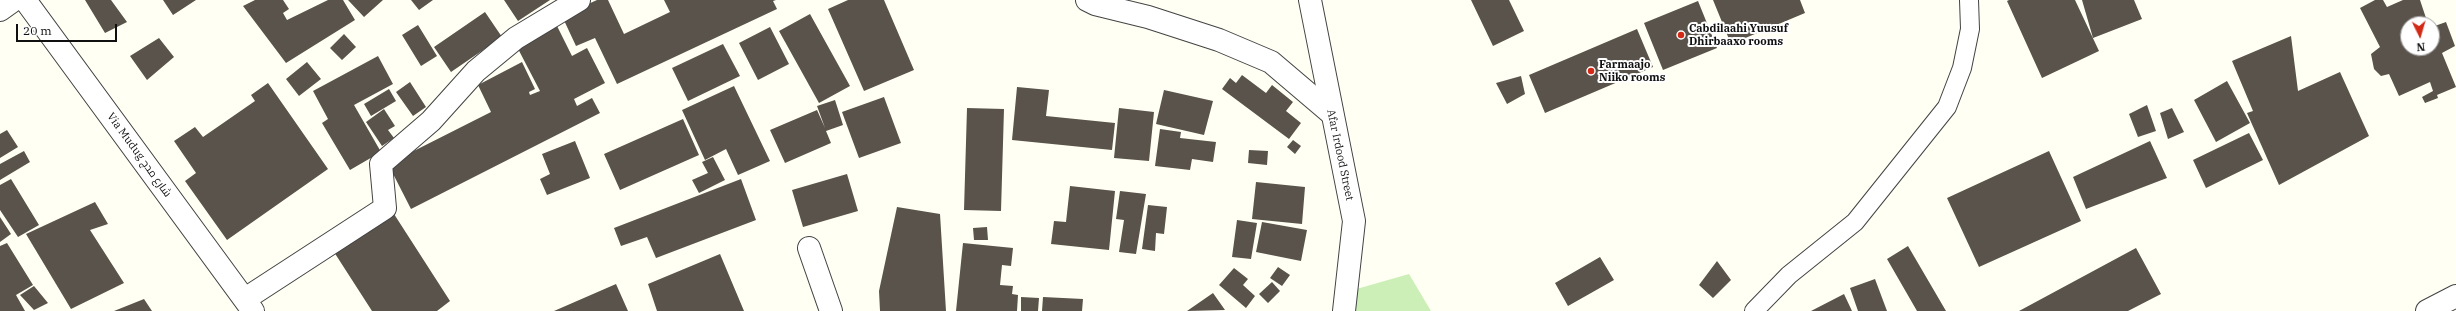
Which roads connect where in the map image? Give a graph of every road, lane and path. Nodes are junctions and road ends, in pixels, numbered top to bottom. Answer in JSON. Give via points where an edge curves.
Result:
{"nodes":[{"id":1,"x":14,"y":0,"type":"edge"},
{"id":2,"x":25,"y":0,"type":"edge"},
{"id":3,"x":579,"y":0,"type":"edge"},
{"id":4,"x":1087,"y":0,"type":"edge"},
{"id":5,"x":1310,"y":0,"type":"edge"},
{"id":6,"x":1969,"y":0,"type":"edge"},
{"id":7,"x":0,"y":10,"type":"edge"},
{"id":8,"x":1332,"y":113,"type":"junction"},
{"id":9,"x":809,"y":248,"type":"dead end"},
{"id":10,"x":2456,"y":296,"type":"edge"},
{"id":11,"x":249,"y":305,"type":"edge"},
{"id":12,"x":831,"y":311,"type":"edge"},
{"id":13,"x":1344,"y":311,"type":"edge"},
{"id":14,"x":1754,"y":311,"type":"edge"},
{"id":15,"x":2427,"y":311,"type":"edge"}],
"edges":[{"from":1,"to":7,"type":"street"},
{"from":2,"to":11,"type":"street","name":"Via Mudug شارع مدج"},
{"from":3,"to":11,"type":"street","via":[[516,38],[476,71],[431,121],[381,164],[385,208]]},
{"from":4,"to":8,"type":"street","via":[[1219,40],[1271,62]]},
{"from":5,"to":8,"type":"street","name":"Afar Irdood Street"},
{"from":6,"to":14,"type":"lane","via":[[1970,29],[1967,44],[1962,68],[1947,107],[1855,222],[1788,275]]},
{"from":8,"to":13,"type":"street","name":"Afar Irdood Street","via":[[1354,221]]},
{"from":9,"to":12,"type":"street"},
{"from":10,"to":15,"type":"street"}]}
